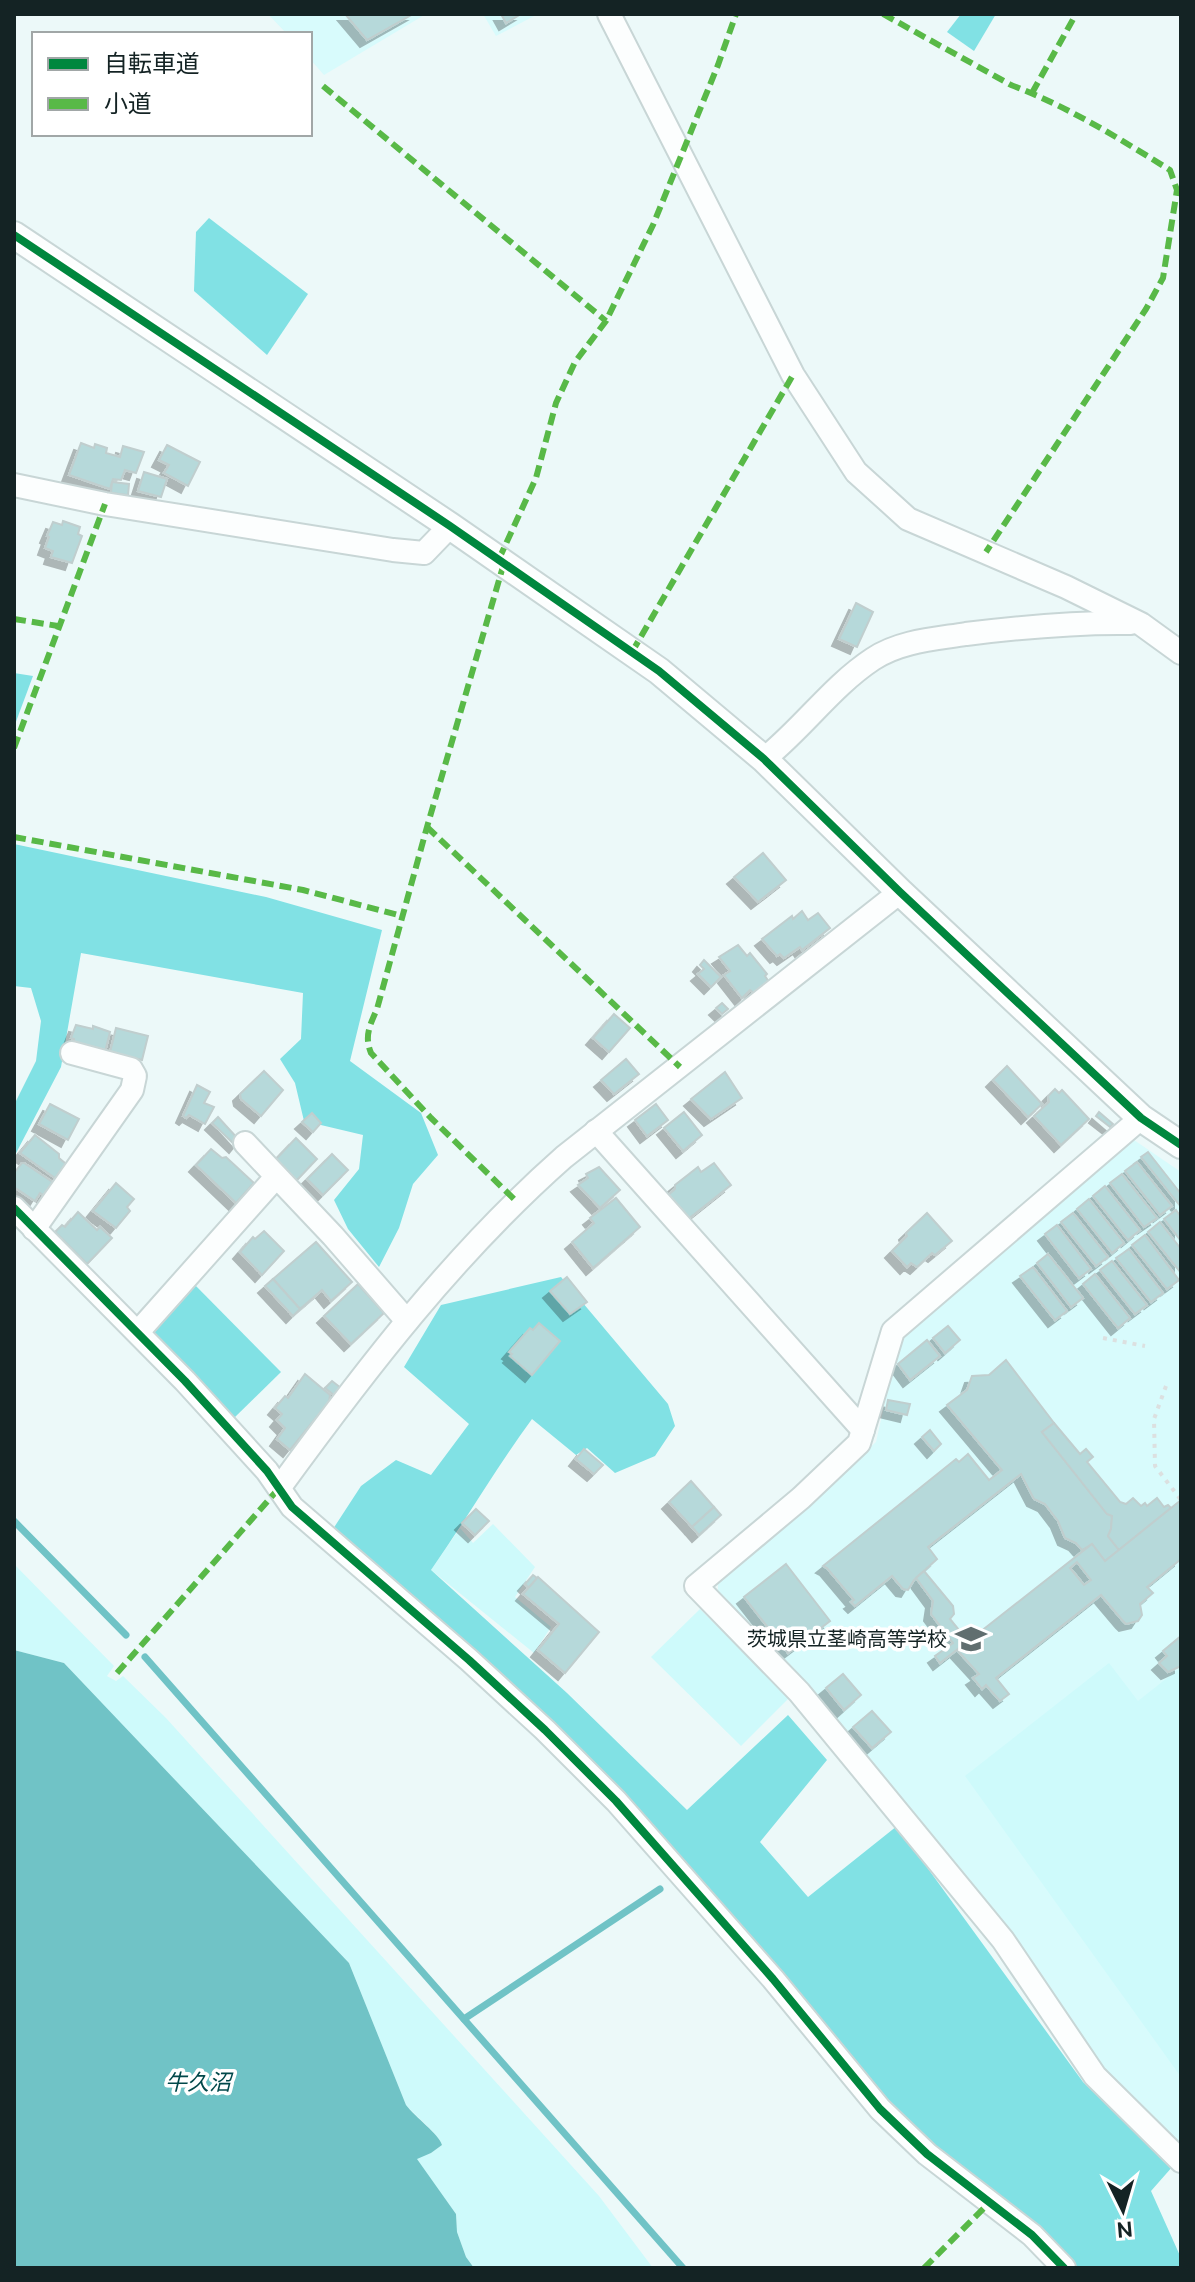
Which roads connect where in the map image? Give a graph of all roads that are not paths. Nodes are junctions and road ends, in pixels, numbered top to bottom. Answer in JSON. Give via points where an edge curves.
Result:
{"nodes":[{"id":1,"x":609,"y":14,"type":"edge"},
{"id":2,"x":14,"y":235,"type":"edge"},
{"id":3,"x":14,"y":485,"type":"edge"},
{"id":4,"x":450,"y":526,"type":"junction"},
{"id":5,"x":1141,"y":624,"type":"junction"},
{"id":6,"x":1181,"y":653,"type":"edge"},
{"id":7,"x":764,"y":759,"type":"junction"},
{"id":8,"x":900,"y":892,"type":"junction"},
{"id":9,"x":72,"y":1053,"type":"dead end"},
{"id":10,"x":1141,"y":1118,"type":"junction"},
{"id":11,"x":596,"y":1131,"type":"junction"},
{"id":12,"x":245,"y":1143,"type":"dead end"},
{"id":13,"x":1181,"y":1145,"type":"edge"},
{"id":14,"x":276,"y":1177,"type":"junction"},
{"id":15,"x":14,"y":1208,"type":"edge"},
{"id":16,"x":34,"y":1229,"type":"junction"},
{"id":17,"x":407,"y":1321,"type":"junction"},
{"id":18,"x":138,"y":1332,"type":"junction"},
{"id":19,"x":863,"y":1430,"type":"junction"},
{"id":20,"x":280,"y":1487,"type":"junction"},
{"id":21,"x":1181,"y":2161,"type":"edge"},
{"id":22,"x":1064,"y":2268,"type":"edge"}],
"edges":[{"from":1,"to":5,"type":"street","via":[[793,375],[856,472],[908,519]]},
{"from":2,"to":4,"type":"street"},
{"from":3,"to":4,"type":"street","via":[[424,553]]},
{"from":4,"to":7,"type":"street","via":[[659,671]]},
{"from":5,"to":6,"type":"street"},
{"from":5,"to":7,"type":"street","via":[[1015,628],[889,650],[859,669]]},
{"from":7,"to":8,"type":"street"},
{"from":8,"to":10,"type":"street"},
{"from":8,"to":11,"type":"street"},
{"from":9,"to":16,"type":"street","via":[[131,1069],[132,1090]]},
{"from":10,"to":13,"type":"street"},
{"from":10,"to":19,"type":"street","via":[[893,1331]]},
{"from":11,"to":17,"type":"street","via":[[515,1200]]},
{"from":11,"to":19,"type":"street"},
{"from":12,"to":14,"type":"street"},
{"from":14,"to":17,"type":"street"},
{"from":14,"to":18,"type":"street"},
{"from":15,"to":16,"type":"street"},
{"from":16,"to":18,"type":"street"},
{"from":17,"to":20,"type":"street"},
{"from":18,"to":20,"type":"street"},
{"from":19,"to":21,"type":"street","via":[[859,1443],[801,1498],[696,1586],[799,1692],[1003,1940],[1095,2076]]},
{"from":20,"to":22,"type":"street","via":[[292,1507],[469,1660],[616,1801],[880,2109],[927,2154],[1032,2235]]}]}
